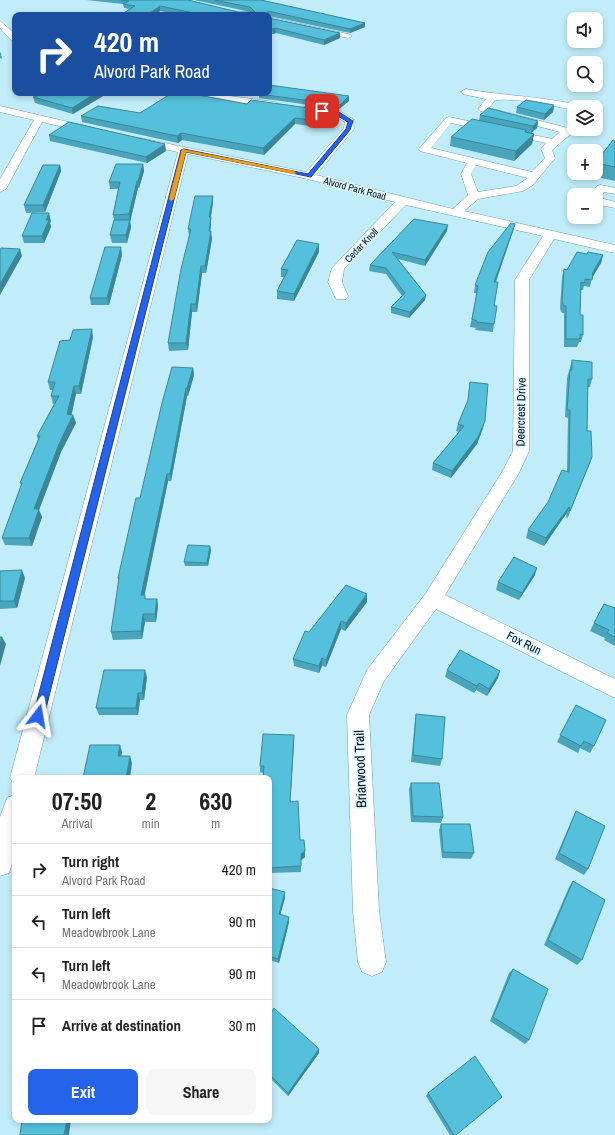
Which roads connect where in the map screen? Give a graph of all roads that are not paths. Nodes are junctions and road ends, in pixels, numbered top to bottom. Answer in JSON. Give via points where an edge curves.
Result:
{"nodes":[{"id":1,"x":272,"y":20,"type":"edge"},
{"id":2,"x":0,"y":23,"type":"edge"},
{"id":3,"x":12,"y":36,"type":"edge"},
{"id":4,"x":348,"y":36,"type":"edge"},
{"id":5,"x":466,"y":92,"type":"dead end"},
{"id":6,"x":209,"y":96,"type":"edge"},
{"id":7,"x":492,"y":97,"type":"junction"},
{"id":8,"x":284,"y":106,"type":"edge"},
{"id":9,"x":567,"y":106,"type":"edge"},
{"id":10,"x":300,"y":108,"type":"edge"},
{"id":11,"x":0,"y":110,"type":"edge"},
{"id":12,"x":39,"y":119,"type":"junction"},
{"id":13,"x":567,"y":129,"type":"edge"},
{"id":14,"x":100,"y":132,"type":"edge"},
{"id":15,"x":567,"y":133,"type":"edge"},
{"id":16,"x":130,"y":139,"type":"edge"},
{"id":17,"x":554,"y":142,"type":"junction"},
{"id":18,"x":184,"y":150,"type":"junction"},
{"id":19,"x":473,"y":161,"type":"junction"},
{"id":20,"x":309,"y":176,"type":"junction"},
{"id":21,"x":535,"y":176,"type":"junction"},
{"id":22,"x":603,"y":188,"type":"edge"},
{"id":23,"x":0,"y":189,"type":"edge"},
{"id":24,"x":615,"y":191,"type":"edge"},
{"id":25,"x":474,"y":196,"type":"junction"},
{"id":26,"x":403,"y":201,"type":"junction"},
{"id":27,"x":603,"y":203,"type":"edge"},
{"id":28,"x":615,"y":206,"type":"edge"},
{"id":29,"x":454,"y":212,"type":"junction"},
{"id":30,"x":551,"y":234,"type":"junction"},
{"id":31,"x":615,"y":249,"type":"edge"},
{"id":32,"x":341,"y":296,"type":"dead end"},
{"id":33,"x":433,"y":598,"type":"junction"},
{"id":34,"x":615,"y":689,"type":"edge"},
{"id":35,"x":23,"y":775,"type":"edge"},
{"id":36,"x":12,"y":818,"type":"edge"},
{"id":37,"x":0,"y":864,"type":"edge"},
{"id":38,"x":372,"y":962,"type":"dead end"}],
"edges":[{"from":1,"to":4,"type":"street"},
{"from":2,"to":3,"type":"street"},
{"from":5,"to":7,"type":"street"},
{"from":6,"to":8,"type":"street"},
{"from":7,"to":9,"type":"street","via":[[534,99]]},
{"from":7,"to":13,"type":"street","via":[[483,109]]},
{"from":10,"to":20,"type":"street","via":[[338,113],[350,121],[349,129]]},
{"from":11,"to":12,"type":"street"},
{"from":12,"to":14,"type":"street"},
{"from":12,"to":23,"type":"street"},
{"from":15,"to":17,"type":"street"},
{"from":16,"to":18,"type":"street","name":"Alvord Park Road"},
{"from":17,"to":19,"type":"street","via":[[449,120],[424,149]]},
{"from":17,"to":21,"type":"street","via":[[546,149],[550,158]]},
{"from":18,"to":20,"type":"street","name":"Alvord Park Road"},
{"from":18,"to":35,"type":"street"},
{"from":19,"to":21,"type":"street"},
{"from":19,"to":25,"type":"street","via":[[466,174]]},
{"from":20,"to":26,"type":"street","name":"Alvord Park Road"},
{"from":21,"to":25,"type":"street","via":[[519,189]]},
{"from":22,"to":24,"type":"street"},
{"from":25,"to":29,"type":"street"},
{"from":26,"to":29,"type":"street","name":"Alvord Park Road"},
{"from":26,"to":32,"type":"street","name":"Cedar Knoll","via":[[338,268],[335,282]]},
{"from":27,"to":28,"type":"street"},
{"from":29,"to":30,"type":"street","name":"Alvord Park Road"},
{"from":30,"to":31,"type":"street","name":"Alvord Park Road"},
{"from":30,"to":33,"type":"street","name":"Deercrest Drive","via":[[522,280],[521,450],[510,473]]},
{"from":33,"to":34,"type":"street","name":"Fox Run"},
{"from":33,"to":38,"type":"street","name":"Briarwood Trail","via":[[375,676],[358,715],[366,911]]},
{"from":36,"to":37,"type":"street"}]}
